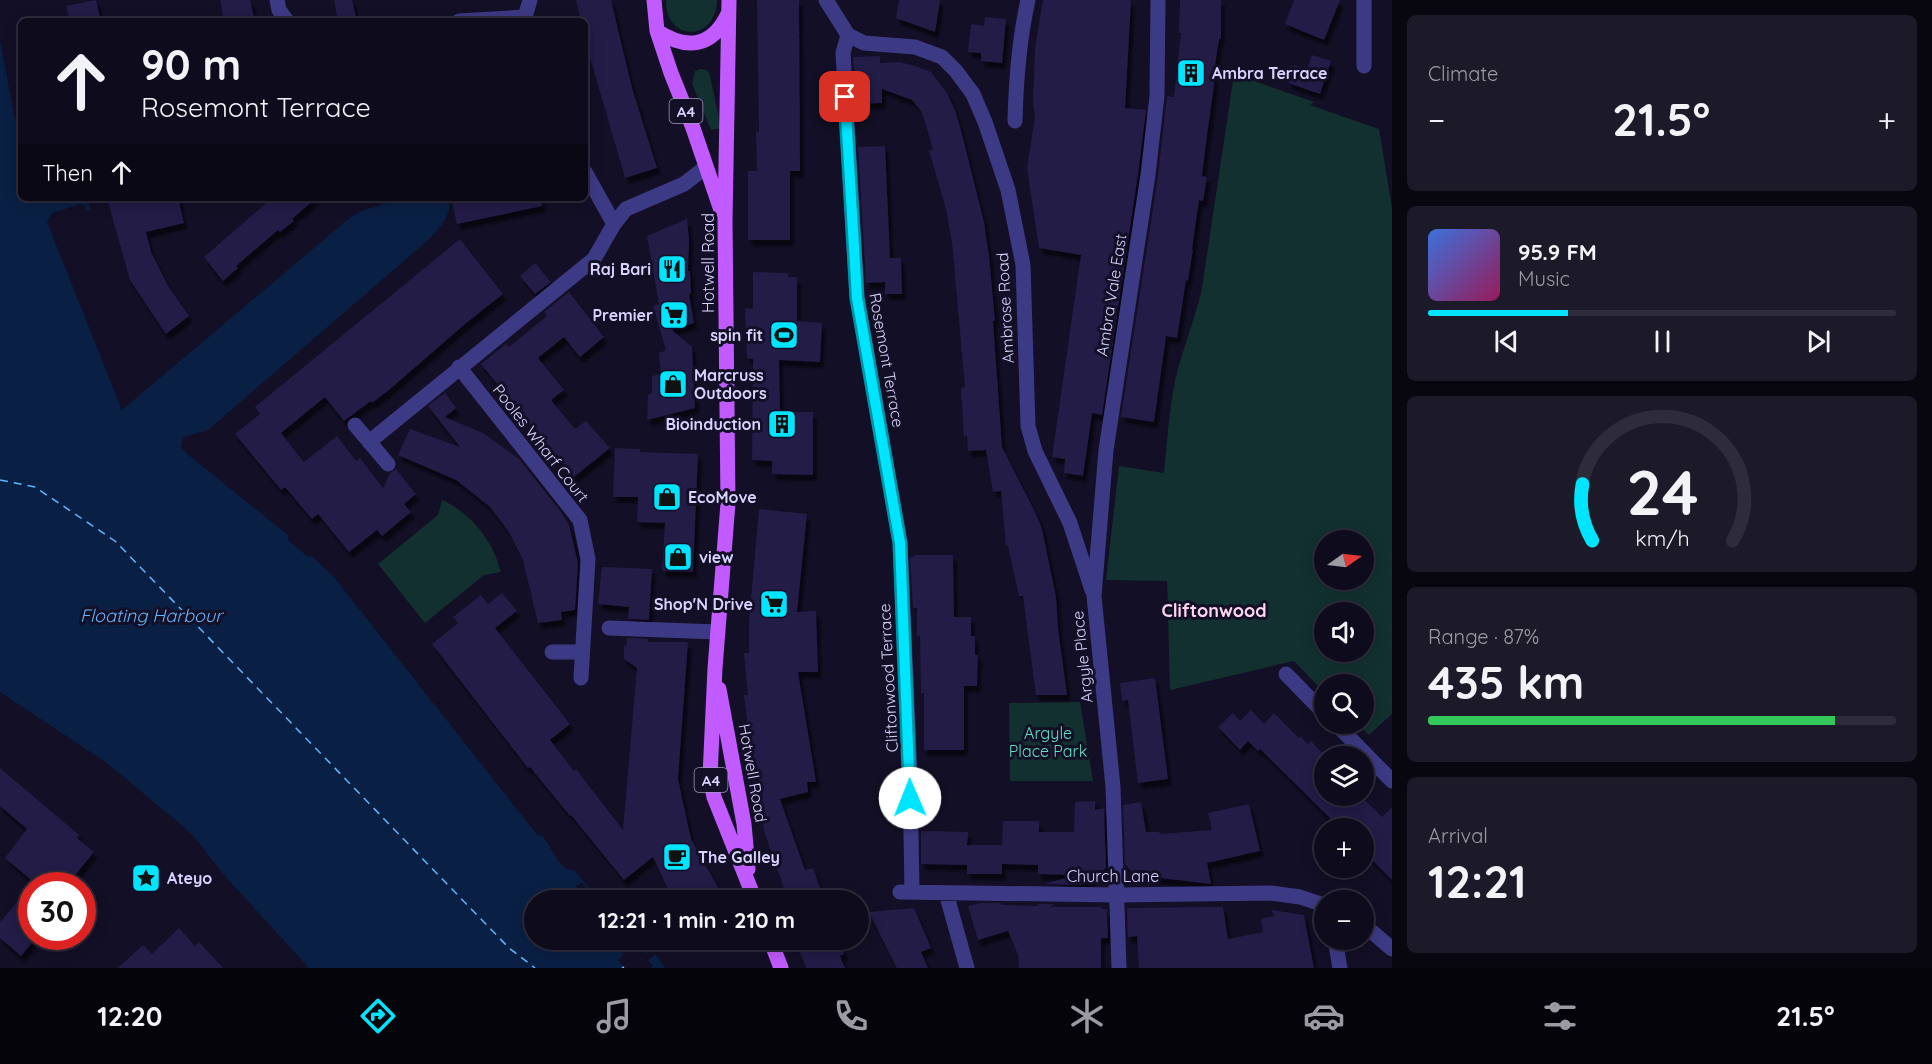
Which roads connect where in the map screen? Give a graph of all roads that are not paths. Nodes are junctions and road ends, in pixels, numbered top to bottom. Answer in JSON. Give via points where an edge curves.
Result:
{"nodes":[{"id":1,"x":277,"y":0,"type":"edge"},
{"id":2,"x":530,"y":0,"type":"edge"},
{"id":3,"x":654,"y":0,"type":"edge"},
{"id":4,"x":826,"y":0,"type":"edge"},
{"id":5,"x":1028,"y":0,"type":"edge"},
{"id":6,"x":1158,"y":0,"type":"edge"},
{"id":7,"x":1364,"y":0,"type":"edge"},
{"id":8,"x":729,"y":6,"type":"edge"},
{"id":9,"x":285,"y":18,"type":"edge"},
{"id":10,"x":525,"y":18,"type":"edge"},
{"id":11,"x":657,"y":31,"type":"junction"},
{"id":12,"x":848,"y":35,"type":"junction"},
{"id":13,"x":1364,"y":66,"type":"dead end"},
{"id":14,"x":1015,"y":121,"type":"dead end"},
{"id":15,"x":706,"y":167,"type":"junction"},
{"id":16,"x":588,"y":177,"type":"edge"},
{"id":17,"x":725,"y":221,"type":"junction"},
{"id":18,"x":615,"y":224,"type":"junction"},
{"id":19,"x":459,"y":367,"type":"junction"},
{"id":20,"x":355,"y":425,"type":"dead end"},
{"id":21,"x":369,"y":442,"type":"junction"},
{"id":22,"x":388,"y":464,"type":"dead end"},
{"id":23,"x":893,"y":499,"type":"joint"},
{"id":24,"x":1094,"y":596,"type":"junction"},
{"id":25,"x":609,"y":628,"type":"dead end"},
{"id":26,"x":718,"y":632,"type":"junction"},
{"id":27,"x":552,"y":652,"type":"dead end"},
{"id":28,"x":582,"y":652,"type":"junction"},
{"id":29,"x":715,"y":668,"type":"junction"},
{"id":30,"x":1286,"y":674,"type":"dead end"},
{"id":31,"x":581,"y":678,"type":"dead end"},
{"id":32,"x":1314,"y":702,"type":"edge"},
{"id":33,"x":1346,"y":734,"type":"edge"},
{"id":34,"x":1392,"y":781,"type":"edge"},
{"id":35,"x":748,"y":884,"type":"junction"},
{"id":36,"x":751,"y":890,"type":"edge"},
{"id":37,"x":906,"y":892,"type":"joint"},
{"id":38,"x":946,"y":893,"type":"junction"},
{"id":39,"x":1117,"y":895,"type":"junction"},
{"id":40,"x":1314,"y":902,"type":"edge"},
{"id":41,"x":1374,"y":934,"type":"edge"},
{"id":42,"x":1392,"y":949,"type":"edge"},
{"id":43,"x":774,"y":950,"type":"edge"},
{"id":44,"x":1337,"y":950,"type":"edge"},
{"id":45,"x":781,"y":968,"type":"edge"},
{"id":46,"x":967,"y":968,"type":"edge"},
{"id":47,"x":1119,"y":968,"type":"edge"},
{"id":48,"x":1340,"y":968,"type":"edge"}],
"edges":[{"from":1,"to":9,"type":"street"},
{"from":2,"to":10,"type":"street"},
{"from":3,"to":11,"type":"main road","number":"A4"},
{"from":4,"to":12,"type":"street"},
{"from":5,"to":14,"type":"street","via":[[1018,62]]},
{"from":6,"to":24,"type":"street","name":"Ambra Vale East","via":[[1157,96],[1106,450]]},
{"from":7,"to":13,"type":"street"},
{"from":8,"to":11,"type":"main road","via":[[722,27],[698,42],[684,44]]},
{"from":8,"to":17,"type":"main road","name":"Hotwell Road","number":"A4"},
{"from":11,"to":15,"type":"main road","number":"A4"},
{"from":12,"to":23,"type":"street","name":"Rosemont Terrace","via":[[843,53],[857,298]]},
{"from":12,"to":24,"type":"street","name":"Ambrose Road","via":[[864,44],[915,47],[942,57],[974,94],[1008,190],[1023,265],[1028,426],[1035,451],[1070,523]]},
{"from":15,"to":17,"type":"main road","number":"A4"},
{"from":15,"to":18,"type":"street","via":[[684,184],[626,209]]},
{"from":16,"to":18,"type":"street"},
{"from":17,"to":26,"type":"main road","name":"Hotwell Road","number":"A4","via":[[728,503]]},
{"from":18,"to":19,"type":"street","via":[[594,259]]},
{"from":19,"to":21,"type":"street"},
{"from":19,"to":28,"type":"street","name":"Pooles Wharf Court","via":[[580,520],[588,559]]},
{"from":20,"to":21,"type":"street"},
{"from":21,"to":22,"type":"street"},
{"from":23,"to":37,"type":"street","name":"Cliftonwood Terrace","via":[[900,543],[910,774]]},
{"from":24,"to":39,"type":"street","name":"Argyle Place","via":[[1113,787]]},
{"from":25,"to":26,"type":"street"},
{"from":26,"to":29,"type":"main road","name":"Hotwell Road","number":"A4"},
{"from":27,"to":28,"type":"street"},
{"from":28,"to":31,"type":"street","name":"Pooles Wharf Court"},
{"from":29,"to":35,"type":"main road","name":"Hotwell Road","number":"A4","via":[[744,824]]},
{"from":29,"to":35,"type":"main road","name":"Hotwell Road","number":"A4","via":[[712,787]]},
{"from":30,"to":32,"type":"street"},
{"from":33,"to":34,"type":"street"},
{"from":35,"to":36,"type":"main road","name":"Hotwell Road","number":"A4"},
{"from":37,"to":38,"type":"street","name":"Church Lane"},
{"from":38,"to":39,"type":"street","name":"Church Lane"},
{"from":38,"to":46,"type":"street"},
{"from":39,"to":40,"type":"street","name":"Church Lane","via":[[1270,893]]},
{"from":39,"to":47,"type":"street","name":"Argyle Place"},
{"from":41,"to":42,"type":"street"},
{"from":43,"to":45,"type":"main road"},
{"from":44,"to":48,"type":"street"}]}
